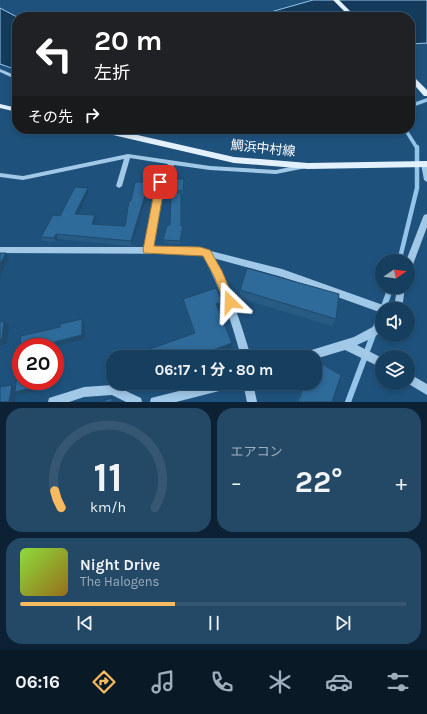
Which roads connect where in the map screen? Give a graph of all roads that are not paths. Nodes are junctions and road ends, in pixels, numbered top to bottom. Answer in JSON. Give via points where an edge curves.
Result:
{"nodes":[{"id":1,"x":336,"y":0,"type":"edge"},
{"id":2,"x":348,"y":12,"type":"edge"},
{"id":3,"x":0,"y":70,"type":"edge"},
{"id":4,"x":12,"y":76,"type":"edge"},
{"id":5,"x":415,"y":81,"type":"edge"},
{"id":6,"x":427,"y":94,"type":"edge"},
{"id":7,"x":0,"y":106,"type":"edge"},
{"id":8,"x":12,"y":109,"type":"edge"},
{"id":9,"x":122,"y":134,"type":"edge"},
{"id":10,"x":128,"y":156,"type":"junction"},
{"id":11,"x":173,"y":162,"type":"junction"},
{"id":12,"x":425,"y":164,"type":"edge"},
{"id":13,"x":308,"y":166,"type":"junction"},
{"id":14,"x":0,"y":175,"type":"edge"},
{"id":15,"x":427,"y":180,"type":"edge"},
{"id":16,"x":119,"y":186,"type":"dead end"},
{"id":17,"x":427,"y":217,"type":"edge"},
{"id":18,"x":0,"y":250,"type":"edge"},
{"id":19,"x":148,"y":250,"type":"junction"},
{"id":20,"x":206,"y":253,"type":"junction"},
{"id":21,"x":413,"y":254,"type":"edge"},
{"id":22,"x":375,"y":306,"type":"edge"},
{"id":23,"x":375,"y":332,"type":"edge"},
{"id":24,"x":346,"y":345,"type":"junction"},
{"id":25,"x":244,"y":350,"type":"edge"},
{"id":26,"x":322,"y":352,"type":"edge"},
{"id":27,"x":375,"y":360,"type":"edge"},
{"id":28,"x":415,"y":382,"type":"edge"},
{"id":29,"x":203,"y":390,"type":"edge"},
{"id":30,"x":249,"y":390,"type":"edge"},
{"id":31,"x":427,"y":390,"type":"edge"},
{"id":32,"x":53,"y":402,"type":"edge"},
{"id":33,"x":137,"y":402,"type":"edge"},
{"id":34,"x":155,"y":402,"type":"edge"},
{"id":35,"x":252,"y":402,"type":"edge"}],
"edges":[{"from":1,"to":2,"type":"main road"},
{"from":3,"to":4,"type":"street"},
{"from":5,"to":6,"type":"main road"},
{"from":7,"to":8,"type":"main road"},
{"from":9,"to":13,"type":"main road","name":"鯛浜中村線","via":[[234,160]]},
{"from":10,"to":11,"type":"street"},
{"from":10,"to":14,"type":"street","via":[[22,178]]},
{"from":10,"to":16,"type":"street"},
{"from":11,"to":13,"type":"street","via":[[210,168],[276,172]]},
{"from":11,"to":19,"type":"street","via":[[160,182]]},
{"from":12,"to":13,"type":"main road","name":"鯛浜中村線"},
{"from":12,"to":15,"type":"street"},
{"from":17,"to":21,"type":"street"},
{"from":18,"to":19,"type":"street"},
{"from":19,"to":20,"type":"street"},
{"from":20,"to":22,"type":"street","via":[[282,273]]},
{"from":20,"to":25,"type":"street","via":[[235,316]]},
{"from":23,"to":24,"type":"street"},
{"from":24,"to":26,"type":"street"},
{"from":24,"to":27,"type":"street"},
{"from":28,"to":31,"type":"street"},
{"from":29,"to":34,"type":"street"},
{"from":30,"to":35,"type":"street"},
{"from":32,"to":33,"type":"street","via":[[84,392],[113,390]]}]}
